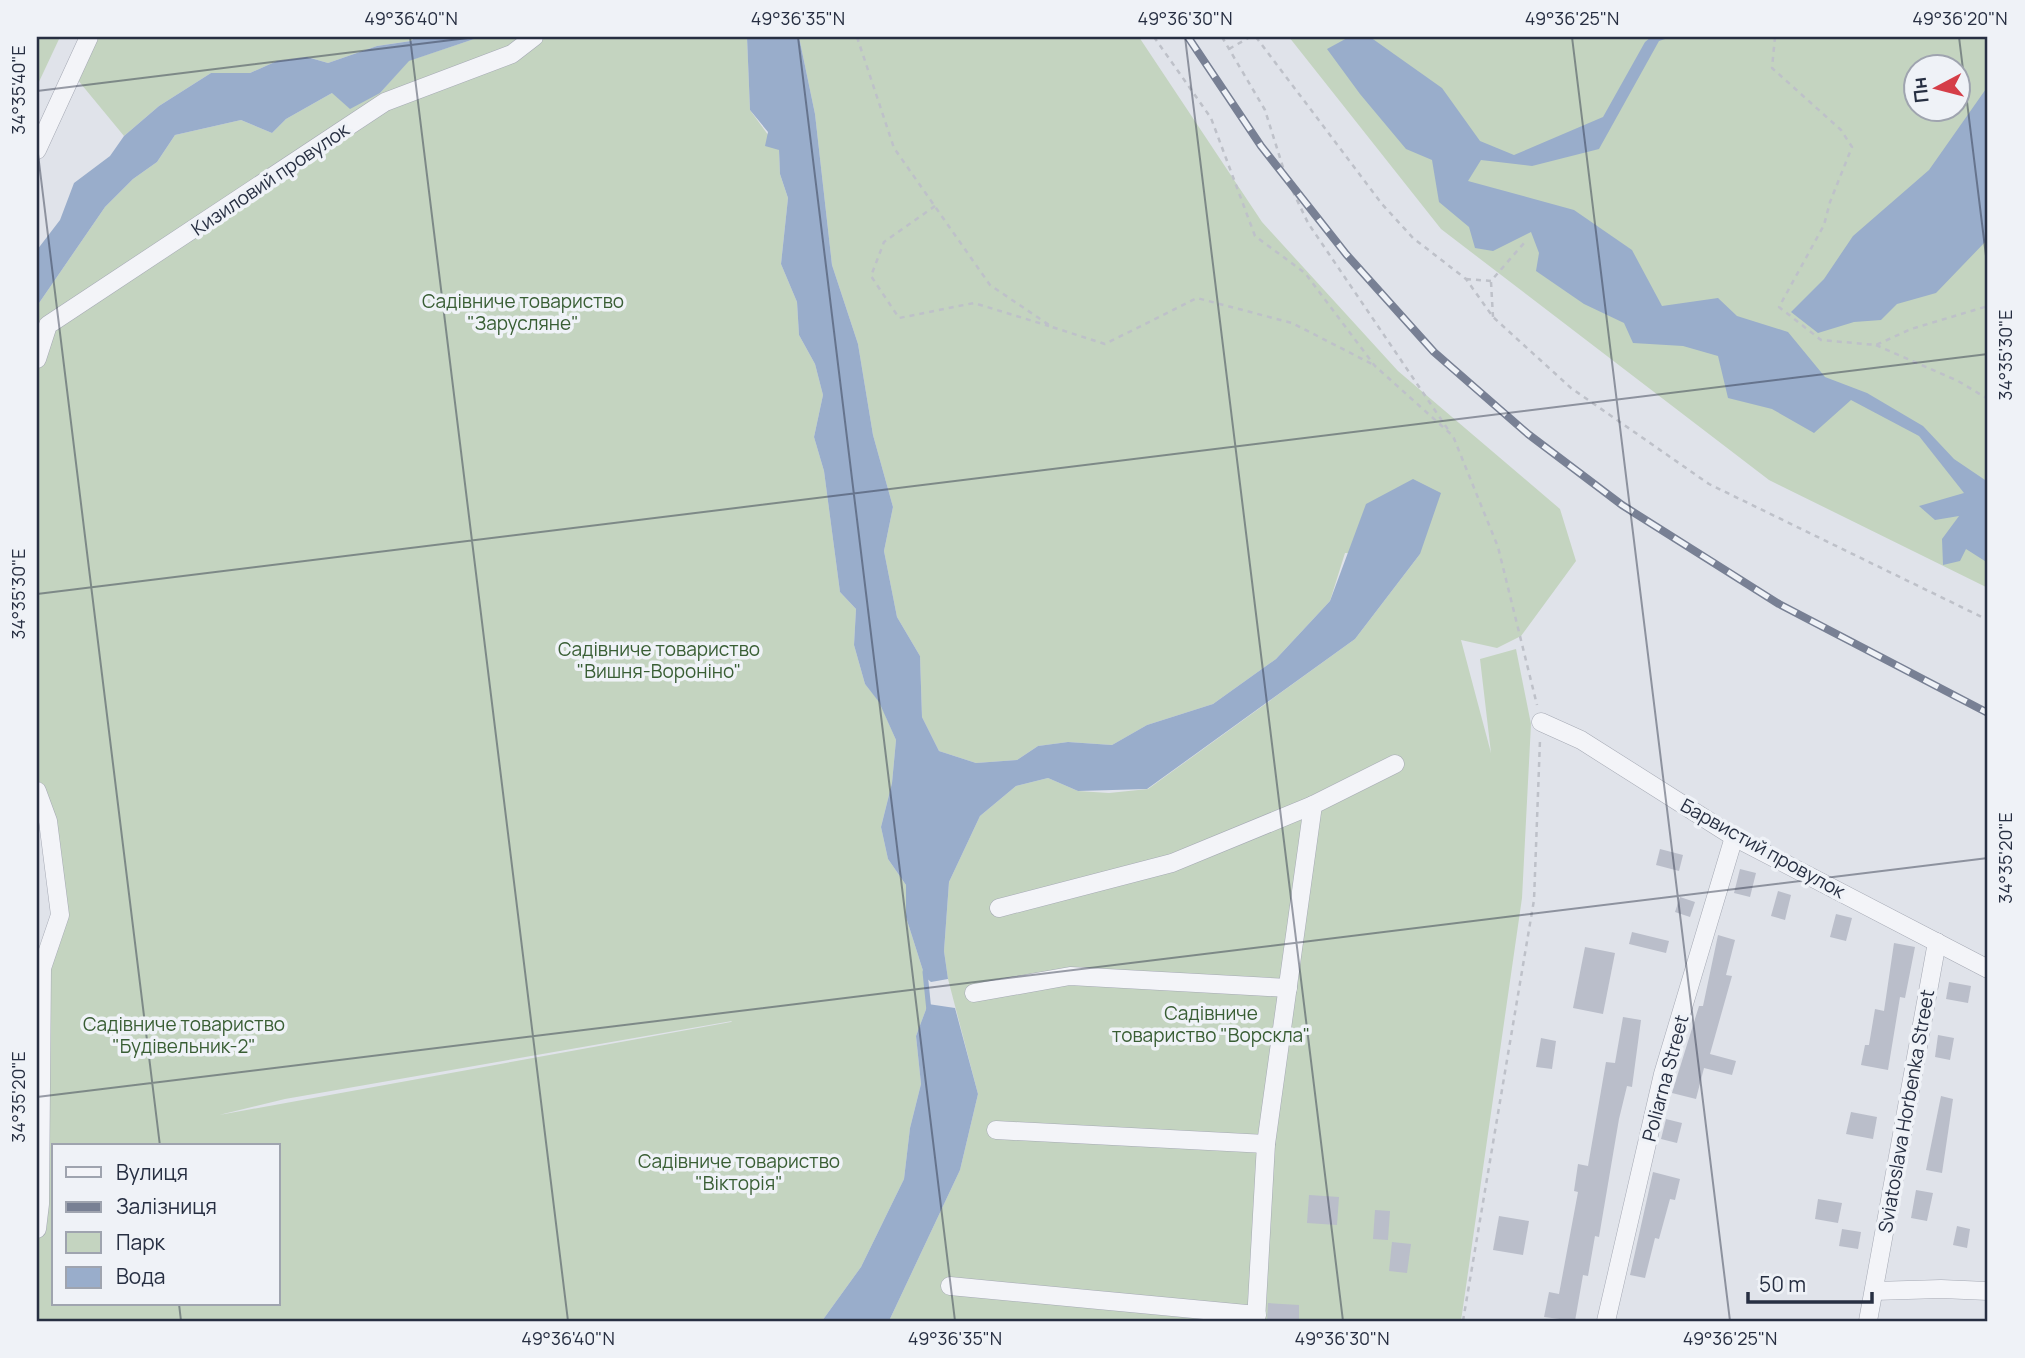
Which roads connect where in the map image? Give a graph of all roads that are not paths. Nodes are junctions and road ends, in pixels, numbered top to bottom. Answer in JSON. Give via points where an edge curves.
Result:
{"nodes":[{"id":1,"x":89,"y":37,"type":"edge"},
{"id":2,"x":534,"y":37,"type":"edge"},
{"id":3,"x":37,"y":150,"type":"edge"},
{"id":4,"x":37,"y":359,"type":"edge"},
{"id":5,"x":1541,"y":722,"type":"road end"},
{"id":6,"x":1395,"y":764,"type":"dead end"},
{"id":7,"x":37,"y":791,"type":"edge"},
{"id":8,"x":1313,"y":805,"type":"junction"},
{"id":9,"x":1734,"y":837,"type":"junction"},
{"id":10,"x":999,"y":908,"type":"dead end"},
{"id":11,"x":1937,"y":942,"type":"junction"},
{"id":12,"x":1988,"y":969,"type":"edge"},
{"id":13,"x":1288,"y":988,"type":"junction"},
{"id":14,"x":974,"y":993,"type":"dead end"},
{"id":15,"x":996,"y":1130,"type":"dead end"},
{"id":16,"x":1266,"y":1144,"type":"junction"},
{"id":17,"x":37,"y":1229,"type":"edge"},
{"id":18,"x":950,"y":1286,"type":"dead end"},
{"id":19,"x":1874,"y":1292,"type":"junction"},
{"id":20,"x":1988,"y":1292,"type":"edge"},
{"id":21,"x":1256,"y":1318,"type":"edge"},
{"id":22,"x":1606,"y":1321,"type":"edge"},
{"id":23,"x":1868,"y":1321,"type":"edge"}],
"edges":[{"from":1,"to":3,"type":"street"},
{"from":2,"to":4,"type":"street","name":"Кизиловий провулок","via":[[512,54],[385,102],[48,325]]},
{"from":5,"to":9,"type":"street","name":"Барвистий провулок","via":[[1581,740]]},
{"from":6,"to":8,"type":"street"},
{"from":7,"to":17,"type":"street","via":[[48,821],[60,915],[42,968]]},
{"from":8,"to":10,"type":"street","via":[[1172,863]]},
{"from":8,"to":13,"type":"street"},
{"from":9,"to":11,"type":"street","name":"Барвистий провулок"},
{"from":9,"to":22,"type":"street","name":"Poliarna Street","via":[[1663,1074]]},
{"from":11,"to":12,"type":"street","name":"Барвистий провулок"},
{"from":11,"to":19,"type":"street","name":"Sviatoslava Horbenka Street"},
{"from":13,"to":14,"type":"street","via":[[1070,976]]},
{"from":13,"to":16,"type":"street"},
{"from":15,"to":16,"type":"street"},
{"from":16,"to":21,"type":"street"},
{"from":18,"to":21,"type":"street"},
{"from":19,"to":20,"type":"street"},
{"from":19,"to":23,"type":"street","name":"Sviatoslava Horbenka Street"}]}
